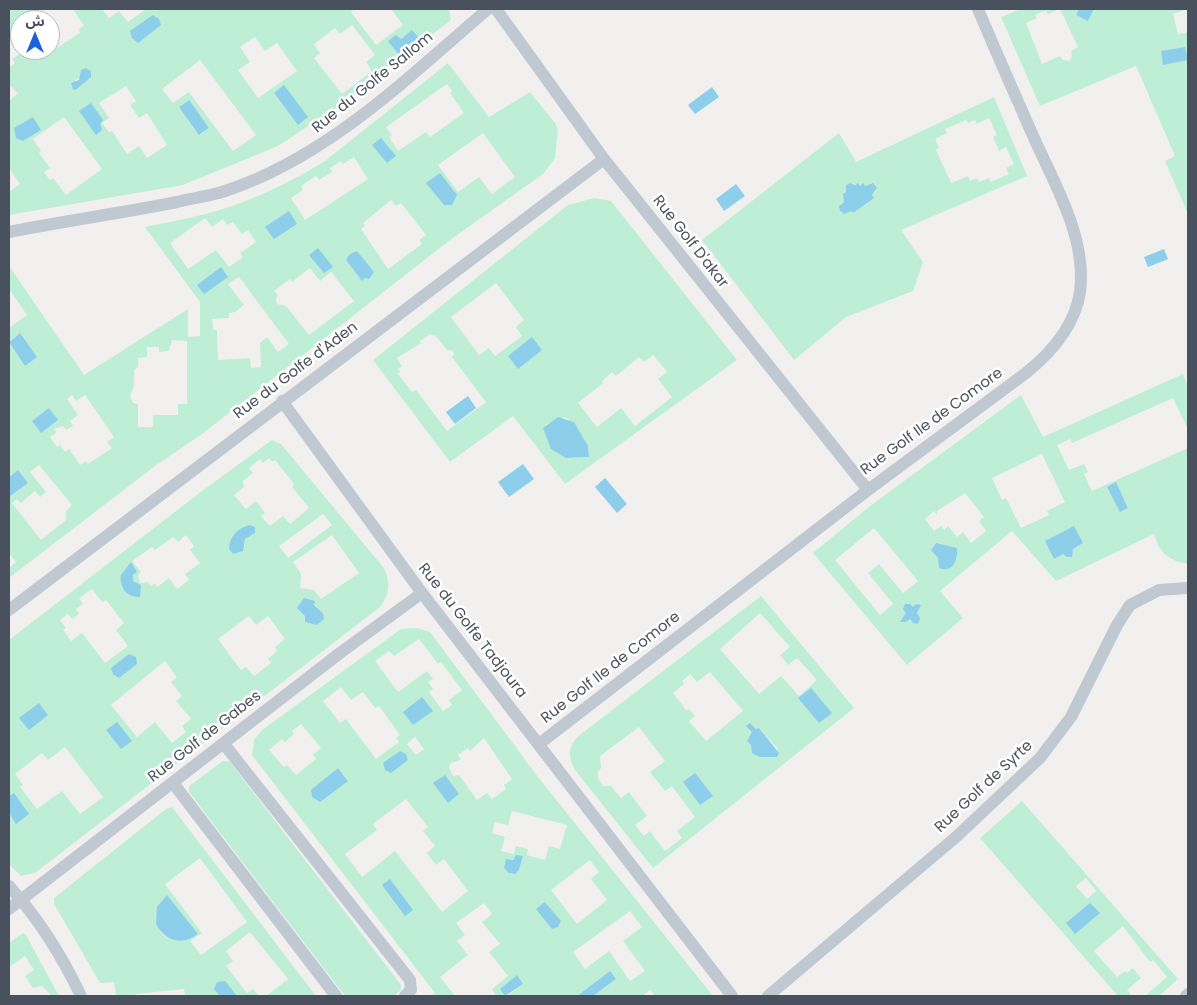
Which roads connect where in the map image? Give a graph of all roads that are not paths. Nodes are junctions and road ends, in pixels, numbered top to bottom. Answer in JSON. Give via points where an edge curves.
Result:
{"nodes":[{"id":1,"x":488,"y":9,"type":"edge"},
{"id":2,"x":496,"y":9,"type":"edge"},
{"id":3,"x":978,"y":9,"type":"edge"},
{"id":4,"x":604,"y":159,"type":"junction"},
{"id":5,"x":9,"y":232,"type":"edge"},
{"id":6,"x":282,"y":401,"type":"junction"},
{"id":7,"x":868,"y":490,"type":"junction"},
{"id":8,"x":1188,"y":588,"type":"edge"},
{"id":9,"x":422,"y":593,"type":"junction"},
{"id":10,"x":9,"y":610,"type":"edge"},
{"id":11,"x":224,"y":744,"type":"junction"},
{"id":12,"x":539,"y":744,"type":"junction"},
{"id":13,"x":173,"y":783,"type":"junction"},
{"id":14,"x":9,"y":886,"type":"edge"},
{"id":15,"x":21,"y":900,"type":"junction"},
{"id":16,"x":9,"y":909,"type":"edge"},
{"id":17,"x":81,"y":996,"type":"edge"},
{"id":18,"x":336,"y":996,"type":"edge"},
{"id":19,"x":405,"y":996,"type":"edge"},
{"id":20,"x":732,"y":996,"type":"edge"},
{"id":21,"x":768,"y":996,"type":"edge"}],
"edges":[{"from":1,"to":5,"type":"street","name":"Rue du Golfe Sallom","via":[[357,120],[316,149],[286,164],[225,192]]},
{"from":2,"to":4,"type":"street","name":"Rue Golf D'akar"},
{"from":3,"to":7,"type":"street","name":"Rue Golf Ile de Comore","via":[[1071,223],[1080,276],[1078,302],[1069,326],[1036,365]]},
{"from":4,"to":6,"type":"street","name":"Rue du Golfe d'Aden"},
{"from":4,"to":7,"type":"street","name":"Rue Golf D'akar"},
{"from":6,"to":9,"type":"street","name":"Rue du Golfe Tadjoura"},
{"from":6,"to":10,"type":"street","name":"Rue du Golfe d'Aden"},
{"from":7,"to":12,"type":"street","name":"Rue Golf Ile de Comore"},
{"from":8,"to":21,"type":"street","name":"Rue Golf de Syrte","via":[[1159,590],[1130,605],[1071,717],[1040,758],[956,837]]},
{"from":9,"to":11,"type":"street","name":"Rue Golf de Gabes"},
{"from":9,"to":12,"type":"street","name":"Rue du Golfe Tadjoura"},
{"from":11,"to":13,"type":"street","name":"Rue Golf de Gabes"},
{"from":11,"to":19,"type":"street","via":[[410,980],[411,990]]},
{"from":12,"to":20,"type":"street","name":"Rue du Golfe Tadjoura"},
{"from":13,"to":15,"type":"street","name":"Rue Golf de Gabes"},
{"from":13,"to":18,"type":"street"},
{"from":14,"to":15,"type":"street"},
{"from":15,"to":16,"type":"street","name":"Rue Golf de Gabes"},
{"from":15,"to":17,"type":"street","via":[[52,941]]}]}
